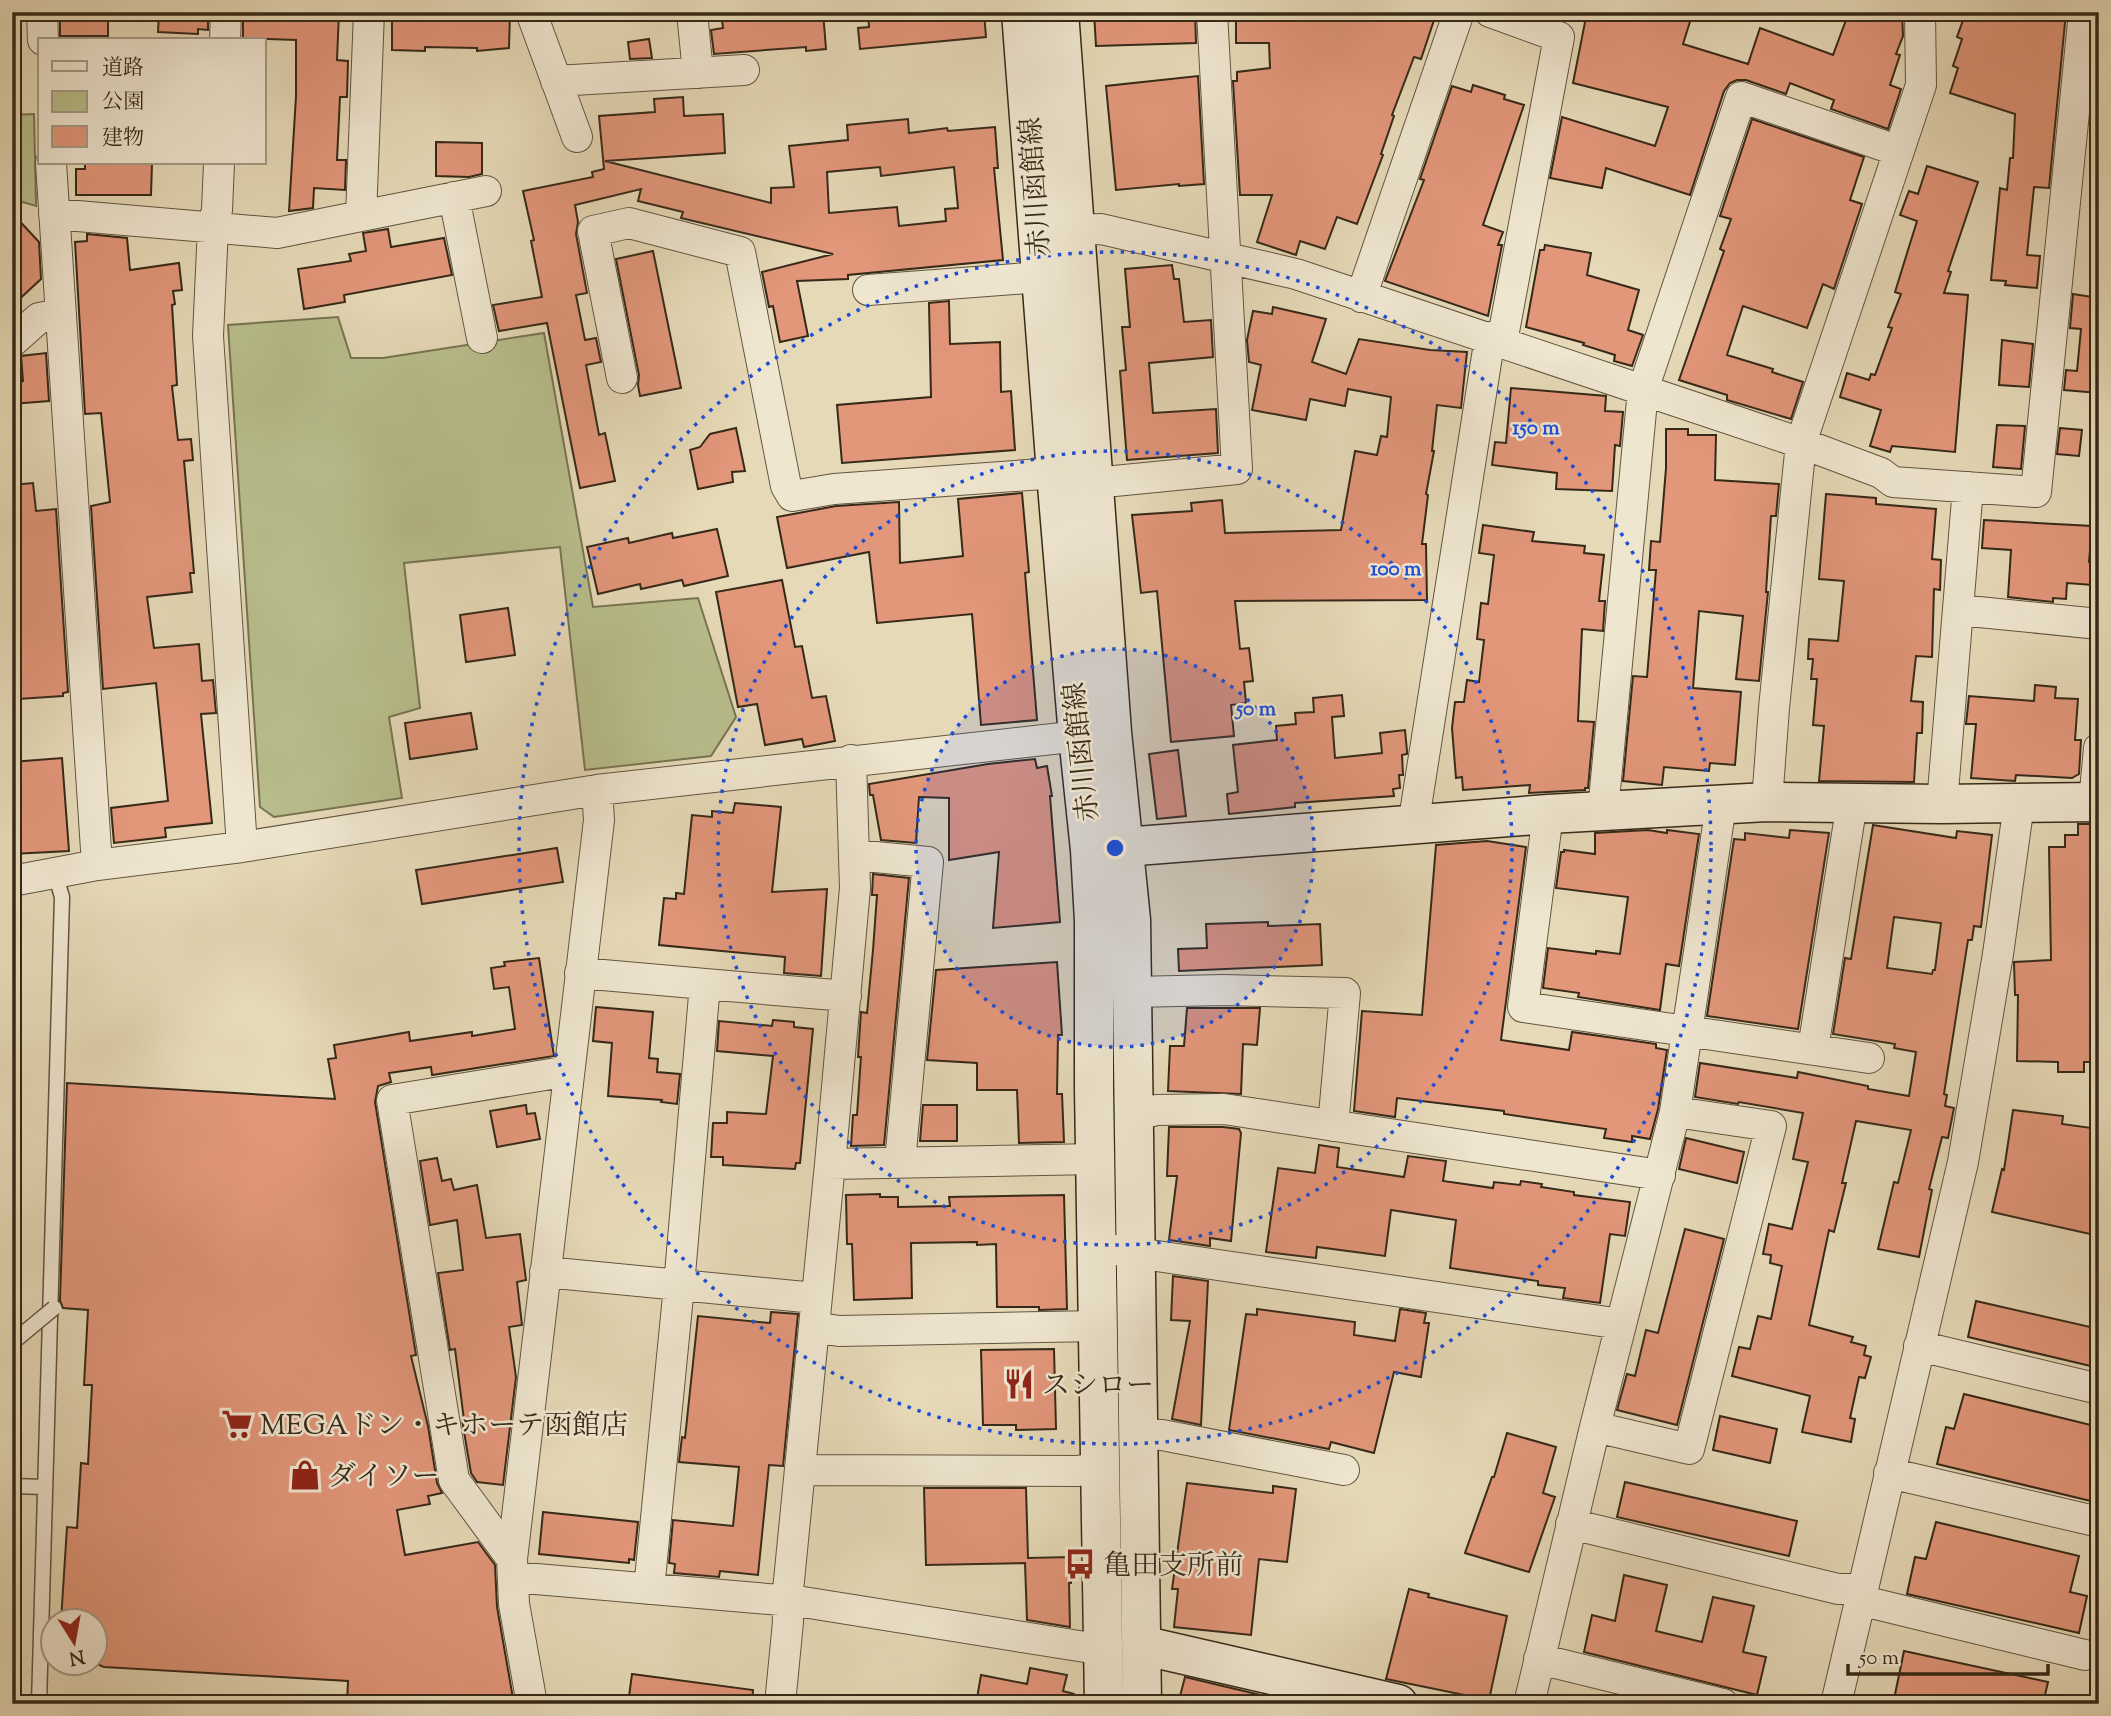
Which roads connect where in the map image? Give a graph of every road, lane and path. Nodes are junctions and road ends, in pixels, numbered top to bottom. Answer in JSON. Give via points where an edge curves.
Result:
{"nodes":[{"id":1,"x":42,"y":12,"type":"edge"},
{"id":2,"x":226,"y":12,"type":"edge"},
{"id":3,"x":369,"y":12,"type":"edge"},
{"id":4,"x":531,"y":12,"type":"edge"},
{"id":5,"x":692,"y":12,"type":"edge"},
{"id":6,"x":1021,"y":12,"type":"edge"},
{"id":7,"x":1059,"y":12,"type":"edge"},
{"id":8,"x":1213,"y":12,"type":"edge"},
{"id":9,"x":1459,"y":12,"type":"edge"},
{"id":10,"x":1490,"y":12,"type":"edge"},
{"id":11,"x":1920,"y":12,"type":"edge"},
{"id":12,"x":2084,"y":12,"type":"edge"},
{"id":13,"x":43,"y":38,"type":"edge"},
{"id":14,"x":225,"y":38,"type":"edge"},
{"id":15,"x":744,"y":69,"type":"dead end"},
{"id":16,"x":698,"y":73,"type":"junction"},
{"id":17,"x":556,"y":81,"type":"junction"},
{"id":18,"x":577,"y":137,"type":"dead end"},
{"id":19,"x":1899,"y":151,"type":"junction"},
{"id":20,"x":51,"y":164,"type":"edge"},
{"id":21,"x":219,"y":164,"type":"edge"},
{"id":22,"x":486,"y":191,"type":"dead end"},
{"id":23,"x":454,"y":197,"type":"junction"},
{"id":24,"x":54,"y":214,"type":"junction"},
{"id":25,"x":361,"y":216,"type":"junction"},
{"id":26,"x":213,"y":227,"type":"junction"},
{"id":27,"x":1056,"y":231,"type":"junction"},
{"id":28,"x":1225,"y":258,"type":"junction"},
{"id":29,"x":1041,"y":277,"type":"junction"},
{"id":30,"x":869,"y":290,"type":"dead end"},
{"id":31,"x":1361,"y":297,"type":"junction"},
{"id":32,"x":61,"y":314,"type":"junction"},
{"id":33,"x":482,"y":338,"type":"dead end"},
{"id":34,"x":1496,"y":340,"type":"junction"},
{"id":35,"x":12,"y":342,"type":"edge"},
{"id":36,"x":622,"y":378,"type":"dead end"},
{"id":37,"x":1643,"y":390,"type":"junction"},
{"id":38,"x":1801,"y":443,"type":"junction"},
{"id":39,"x":1056,"y":473,"type":"junction"},
{"id":40,"x":1094,"y":483,"type":"junction"},
{"id":41,"x":1968,"y":487,"type":"junction"},
{"id":42,"x":1959,"y":610,"type":"junction"},
{"id":43,"x":2099,"y":624,"type":"edge"},
{"id":44,"x":1095,"y":734,"type":"junction"},
{"id":45,"x":2099,"y":748,"type":"edge"},
{"id":46,"x":850,"y":760,"type":"junction"},
{"id":47,"x":597,"y":790,"type":"junction"},
{"id":48,"x":1767,"y":802,"type":"junction"},
{"id":49,"x":2096,"y":802,"type":"edge"},
{"id":50,"x":1852,"y":803,"type":"junction"},
{"id":51,"x":1942,"y":804,"type":"junction"},
{"id":52,"x":2020,"y":804,"type":"junction"},
{"id":53,"x":1721,"y":805,"type":"junction"},
{"id":54,"x":1603,"y":811,"type":"junction"},
{"id":55,"x":1548,"y":814,"type":"junction"},
{"id":56,"x":1413,"y":825,"type":"junction"},
{"id":57,"x":242,"y":847,"type":"junction"},
{"id":58,"x":1107,"y":849,"type":"junction"},
{"id":59,"x":854,"y":855,"type":"junction"},
{"id":60,"x":97,"y":865,"type":"junction"},
{"id":61,"x":55,"y":873,"type":"junction"},
{"id":62,"x":12,"y":881,"type":"edge"},
{"id":63,"x":580,"y":972,"type":"junction"},
{"id":64,"x":705,"y":984,"type":"junction"},
{"id":65,"x":1132,"y":992,"type":"junction"},
{"id":66,"x":846,"y":996,"type":"junction"},
{"id":67,"x":1689,"y":1031,"type":"junction"},
{"id":68,"x":1813,"y":1049,"type":"junction"},
{"id":69,"x":1869,"y":1058,"type":"dead end"},
{"id":70,"x":569,"y":1071,"type":"junction"},
{"id":71,"x":1675,"y":1112,"type":"junction"},
{"id":72,"x":1134,"y":1116,"type":"junction"},
{"id":73,"x":1333,"y":1126,"type":"junction"},
{"id":74,"x":1096,"y":1159,"type":"junction"},
{"id":75,"x":900,"y":1162,"type":"junction"},
{"id":76,"x":830,"y":1164,"type":"junction"},
{"id":77,"x":1660,"y":1175,"type":"junction"},
{"id":78,"x":1098,"y":1248,"type":"junction"},
{"id":79,"x":1136,"y":1253,"type":"junction"},
{"id":80,"x":545,"y":1272,"type":"junction"},
{"id":81,"x":679,"y":1286,"type":"junction"},
{"id":82,"x":54,"y":1308,"type":"dead end"},
{"id":83,"x":815,"y":1313,"type":"junction"},
{"id":84,"x":1621,"y":1324,"type":"junction"},
{"id":85,"x":1098,"y":1326,"type":"junction"},
{"id":86,"x":1919,"y":1346,"type":"junction"},
{"id":87,"x":12,"y":1364,"type":"edge"},
{"id":88,"x":2099,"y":1389,"type":"edge"},
{"id":89,"x":1595,"y":1427,"type":"junction"},
{"id":90,"x":1139,"y":1434,"type":"junction"},
{"id":91,"x":1100,"y":1467,"type":"junction"},
{"id":92,"x":800,"y":1470,"type":"junction"},
{"id":93,"x":1343,"y":1470,"type":"dead end"},
{"id":94,"x":1889,"y":1473,"type":"junction"},
{"id":95,"x":12,"y":1486,"type":"edge"},
{"id":96,"x":44,"y":1487,"type":"junction"},
{"id":97,"x":2099,"y":1522,"type":"edge"},
{"id":98,"x":1571,"y":1524,"type":"junction"},
{"id":99,"x":512,"y":1568,"type":"junction"},
{"id":100,"x":649,"y":1589,"type":"junction"},
{"id":101,"x":1861,"y":1595,"type":"junction"},
{"id":102,"x":787,"y":1601,"type":"junction"},
{"id":103,"x":1141,"y":1645,"type":"junction"},
{"id":104,"x":1104,"y":1650,"type":"junction"},
{"id":105,"x":2085,"y":1655,"type":"dead end"},
{"id":106,"x":1539,"y":1660,"type":"junction"},
{"id":107,"x":39,"y":1704,"type":"edge"},
{"id":108,"x":533,"y":1704,"type":"edge"},
{"id":109,"x":780,"y":1704,"type":"edge"},
{"id":110,"x":1104,"y":1704,"type":"edge"},
{"id":111,"x":1142,"y":1704,"type":"edge"},
{"id":112,"x":1398,"y":1704,"type":"edge"},
{"id":113,"x":1529,"y":1704,"type":"edge"},
{"id":114,"x":1723,"y":1704,"type":"edge"},
{"id":115,"x":1836,"y":1704,"type":"edge"}],
"edges":[{"from":1,"to":13,"type":"street"},
{"from":2,"to":14,"type":"street"},
{"from":3,"to":25,"type":"street"},
{"from":4,"to":17,"type":"street"},
{"from":5,"to":16,"type":"street"},
{"from":6,"to":27,"type":"main road","name":"赤川函館線"},
{"from":7,"to":27,"type":"main road","name":"赤川函館線"},
{"from":8,"to":28,"type":"street"},
{"from":9,"to":31,"type":"street"},
{"from":10,"to":34,"type":"street","via":[[1559,37]]},
{"from":11,"to":19,"type":"street","via":[[1921,85]]},
{"from":12,"to":41,"type":"street","via":[[2036,492]]},
{"from":15,"to":16,"type":"street"},
{"from":16,"to":17,"type":"street"},
{"from":17,"to":18,"type":"street"},
{"from":19,"to":37,"type":"street","via":[[1741,97]]},
{"from":19,"to":38,"type":"street"},
{"from":20,"to":24,"type":"street"},
{"from":21,"to":26,"type":"street"},
{"from":22,"to":23,"type":"street"},
{"from":23,"to":25,"type":"street"},
{"from":23,"to":33,"type":"street"},
{"from":24,"to":26,"type":"street"},
{"from":24,"to":32,"type":"street"},
{"from":25,"to":26,"type":"street","via":[[277,233]]},
{"from":26,"to":57,"type":"street","via":[[208,336]]},
{"from":27,"to":28,"type":"street","via":[[1101,229]]},
{"from":27,"to":29,"type":"main road","name":"赤川函館線"},
{"from":27,"to":40,"type":"main road","name":"赤川函館線"},
{"from":28,"to":31,"type":"street","via":[[1296,274]]},
{"from":28,"to":40,"type":"street","via":[[1237,469]]},
{"from":29,"to":30,"type":"street"},
{"from":29,"to":39,"type":"main road","name":"赤川函館線"},
{"from":31,"to":34,"type":"street"},
{"from":32,"to":35,"type":"street","via":[[40,318]]},
{"from":32,"to":60,"type":"street"},
{"from":34,"to":37,"type":"street"},
{"from":34,"to":56,"type":"street"},
{"from":36,"to":39,"type":"street","via":[[593,231],[629,223],[740,252],[786,486],[792,496]]},
{"from":37,"to":38,"type":"street"},
{"from":37,"to":54,"type":"street"},
{"from":38,"to":41,"type":"street","via":[[1881,473],[1893,482]]},
{"from":38,"to":48,"type":"street"},
{"from":39,"to":44,"type":"main road","name":"赤川函館線"},
{"from":40,"to":44,"type":"main road","name":"赤川函館線"},
{"from":41,"to":42,"type":"street"},
{"from":42,"to":43,"type":"street"},
{"from":42,"to":51,"type":"street"},
{"from":44,"to":46,"type":"street"},
{"from":44,"to":58,"type":"main road","name":"赤川函館線"},
{"from":45,"to":49,"type":"street"},
{"from":46,"to":47,"type":"street"},
{"from":46,"to":59,"type":"street"},
{"from":47,"to":57,"type":"street"},
{"from":47,"to":63,"type":"street","via":[[599,820]]},
{"from":48,"to":50,"type":"main road"},
{"from":48,"to":53,"type":"main road"},
{"from":49,"to":52,"type":"main road"},
{"from":50,"to":51,"type":"main road"},
{"from":50,"to":68,"type":"street"},
{"from":51,"to":52,"type":"main road"},
{"from":52,"to":86,"type":"street","via":[[1963,1162]]},
{"from":53,"to":54,"type":"main road"},
{"from":53,"to":67,"type":"street"},
{"from":54,"to":55,"type":"main road"},
{"from":55,"to":56,"type":"main road"},
{"from":55,"to":67,"type":"street","via":[[1523,1007]]},
{"from":56,"to":58,"type":"main road"},
{"from":57,"to":60,"type":"street"},
{"from":58,"to":65,"type":"main road","name":"赤川函館線","via":[[1131,920]]},
{"from":58,"to":74,"type":"main road","name":"赤川函館線","via":[[1094,921]]},
{"from":59,"to":66,"type":"street"},
{"from":59,"to":75,"type":"street","via":[[928,862]]},
{"from":60,"to":61,"type":"street"},
{"from":61,"to":62,"type":"street"},
{"from":61,"to":96,"type":"lane","via":[[61,897]]},
{"from":63,"to":64,"type":"street"},
{"from":63,"to":70,"type":"street"},
{"from":64,"to":66,"type":"street"},
{"from":64,"to":81,"type":"street"},
{"from":65,"to":72,"type":"main road","name":"赤川函館線"},
{"from":65,"to":73,"type":"street","via":[[1345,993]]},
{"from":66,"to":76,"type":"street"},
{"from":67,"to":68,"type":"street"},
{"from":67,"to":71,"type":"street"},
{"from":68,"to":69,"type":"street"},
{"from":70,"to":80,"type":"street"},
{"from":70,"to":99,"type":"street","via":[[392,1100],[454,1480]]},
{"from":71,"to":77,"type":"street"},
{"from":71,"to":89,"type":"street","via":[[1771,1126],[1693,1436],[1689,1449]]},
{"from":72,"to":73,"type":"street","via":[[1156,1110],[1224,1109]]},
{"from":72,"to":79,"type":"main road","name":"赤川函館線"},
{"from":73,"to":77,"type":"street"},
{"from":74,"to":75,"type":"street"},
{"from":74,"to":78,"type":"main road","name":"赤川函館線"},
{"from":75,"to":76,"type":"street"},
{"from":76,"to":83,"type":"street"},
{"from":77,"to":84,"type":"street"},
{"from":78,"to":79,"type":"street"},
{"from":78,"to":85,"type":"main road","name":"赤川函館線"},
{"from":79,"to":84,"type":"street"},
{"from":79,"to":90,"type":"main road","name":"赤川函館線"},
{"from":80,"to":81,"type":"street"},
{"from":80,"to":99,"type":"street"},
{"from":81,"to":83,"type":"street"},
{"from":81,"to":100,"type":"street"},
{"from":82,"to":87,"type":"lane","bridge":true,"via":[[13,1342]]},
{"from":83,"to":85,"type":"street","via":[[839,1331]]},
{"from":83,"to":92,"type":"street"},
{"from":84,"to":89,"type":"street"},
{"from":85,"to":91,"type":"main road","name":"赤川函館線"},
{"from":86,"to":88,"type":"street"},
{"from":86,"to":94,"type":"street"},
{"from":89,"to":98,"type":"street"},
{"from":90,"to":93,"type":"street"},
{"from":90,"to":103,"type":"main road","name":"赤川函館線"},
{"from":91,"to":92,"type":"street","via":[[1078,1471]]},
{"from":91,"to":104,"type":"main road","name":"赤川函館線"},
{"from":92,"to":102,"type":"street"},
{"from":94,"to":97,"type":"street"},
{"from":94,"to":101,"type":"street"},
{"from":95,"to":96,"type":"lane"},
{"from":96,"to":107,"type":"lane"},
{"from":98,"to":101,"type":"street"},
{"from":98,"to":106,"type":"street"},
{"from":99,"to":100,"type":"street"},
{"from":99,"to":108,"type":"street","via":[[514,1604]]},
{"from":100,"to":102,"type":"street"},
{"from":101,"to":105,"type":"street"},
{"from":101,"to":115,"type":"street"},
{"from":102,"to":104,"type":"street"},
{"from":102,"to":109,"type":"street"},
{"from":103,"to":111,"type":"main road","name":"赤川函館線"},
{"from":103,"to":112,"type":"main road"},
{"from":104,"to":110,"type":"main road","name":"赤川函館線"},
{"from":106,"to":113,"type":"street"},
{"from":106,"to":114,"type":"street"}]}
